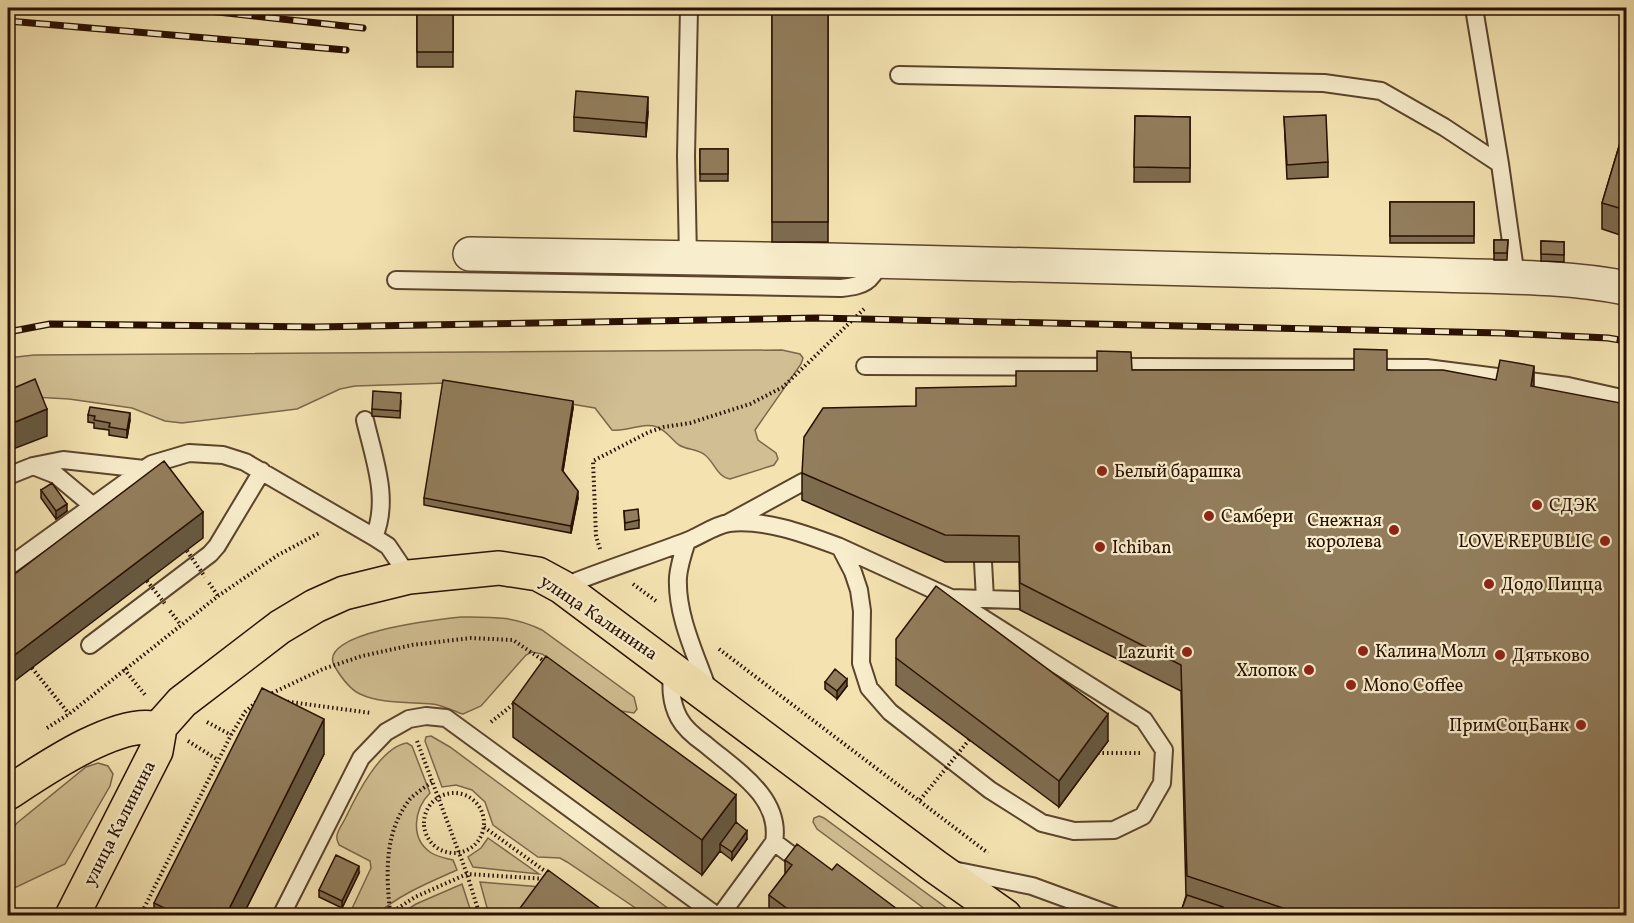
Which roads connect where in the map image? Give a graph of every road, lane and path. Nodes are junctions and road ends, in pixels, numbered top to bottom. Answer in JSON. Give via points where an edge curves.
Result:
{"nodes":[{"id":1,"x":689,"y":8,"type":"edge"},
{"id":2,"x":1474,"y":8,"type":"edge"},
{"id":3,"x":899,"y":75,"type":"dead end"},
{"id":4,"x":1500,"y":164,"type":"junction"},
{"id":5,"x":470,"y":254,"type":"dead end"},
{"id":6,"x":688,"y":258,"type":"junction"},
{"id":7,"x":882,"y":261,"type":"junction"},
{"id":8,"x":1516,"y":277,"type":"junction"},
{"id":9,"x":396,"y":280,"type":"dead end"},
{"id":10,"x":1626,"y":288,"type":"edge"},
{"id":11,"x":870,"y":302,"type":"dead end"},
{"id":12,"x":865,"y":366,"type":"dead end"},
{"id":13,"x":1626,"y":399,"type":"edge"},
{"id":14,"x":365,"y":420,"type":"dead end"},
{"id":15,"x":33,"y":466,"type":"junction"},
{"id":16,"x":144,"y":469,"type":"junction"},
{"id":17,"x":262,"y":471,"type":"junction"},
{"id":18,"x":8,"y":476,"type":"edge"},
{"id":19,"x":803,"y":482,"type":"edge"},
{"id":20,"x":93,"y":506,"type":"junction"},
{"id":21,"x":727,"y":523,"type":"junction"},
{"id":22,"x":351,"y":525,"type":"junction"},
{"id":23,"x":374,"y":537,"type":"junction"},
{"id":24,"x":687,"y":541,"type":"junction"},
{"id":25,"x":840,"y":547,"type":"junction"},
{"id":26,"x":187,"y":551,"type":"edge"},
{"id":27,"x":983,"y":562,"type":"edge"},
{"id":28,"x":8,"y":567,"type":"edge"},
{"id":29,"x":612,"y":567,"type":"junction"},
{"id":30,"x":409,"y":577,"type":"junction"},
{"id":31,"x":147,"y":581,"type":"edge"},
{"id":32,"x":562,"y":587,"type":"junction"},
{"id":33,"x":218,"y":596,"type":"junction"},
{"id":34,"x":951,"y":598,"type":"junction"},
{"id":35,"x":985,"y":599,"type":"junction"},
{"id":36,"x":1020,"y":600,"type":"edge"},
{"id":37,"x":685,"y":624,"type":"junction"},
{"id":38,"x":181,"y":625,"type":"junction"},
{"id":39,"x":90,"y":645,"type":"dead end"},
{"id":40,"x":548,"y":663,"type":"junction"},
{"id":41,"x":32,"y":668,"type":"edge"},
{"id":42,"x":672,"y":668,"type":"junction"},
{"id":43,"x":555,"y":669,"type":"edge"},
{"id":44,"x":541,"y":673,"type":"edge"},
{"id":45,"x":710,"y":696,"type":"junction"},
{"id":46,"x":262,"y":698,"type":"junction"},
{"id":47,"x":520,"y":698,"type":"edge"},
{"id":48,"x":69,"y":714,"type":"junction"},
{"id":49,"x":202,"y":719,"type":"dead end"},
{"id":50,"x":409,"y":719,"type":"junction"},
{"id":51,"x":158,"y":729,"type":"junction"},
{"id":52,"x":42,"y":732,"type":"dead end"},
{"id":53,"x":231,"y":735,"type":"junction"},
{"id":54,"x":469,"y":735,"type":"junction"},
{"id":55,"x":969,"y":740,"type":"edge"},
{"id":56,"x":189,"y":741,"type":"dead end"},
{"id":57,"x":218,"y":760,"type":"junction"},
{"id":58,"x":427,"y":767,"type":"dead end"},
{"id":59,"x":432,"y":782,"type":"junction"},
{"id":60,"x":8,"y":793,"type":"edge"},
{"id":61,"x":438,"y":797,"type":"junction"},
{"id":62,"x":920,"y":800,"type":"junction"},
{"id":63,"x":484,"y":827,"type":"junction"},
{"id":64,"x":774,"y":842,"type":"junction"},
{"id":65,"x":459,"y":853,"type":"junction"},
{"id":66,"x":994,"y":858,"type":"dead end"},
{"id":67,"x":936,"y":867,"type":"junction"},
{"id":68,"x":467,"y":874,"type":"junction"},
{"id":69,"x":820,"y":875,"type":"edge"},
{"id":70,"x":388,"y":914,"type":"edge"},
{"id":71,"x":72,"y":915,"type":"edge"},
{"id":72,"x":140,"y":915,"type":"edge"},
{"id":73,"x":281,"y":915,"type":"edge"},
{"id":74,"x":480,"y":915,"type":"edge"},
{"id":75,"x":719,"y":915,"type":"edge"},
{"id":76,"x":1005,"y":915,"type":"edge"},
{"id":77,"x":1114,"y":915,"type":"edge"}],
"edges":[{"from":1,"to":6,"type":"lane"},
{"from":2,"to":4,"type":"lane"},
{"from":3,"to":4,"type":"lane","via":[[1324,83],[1381,91]]},
{"from":4,"to":8,"type":"lane"},
{"from":5,"to":6,"type":"street"},
{"from":6,"to":7,"type":"street"},
{"from":7,"to":8,"type":"street"},
{"from":7,"to":9,"type":"lane","via":[[870,280],[841,288]]},
{"from":8,"to":10,"type":"street"},
{"from":11,"to":29,"type":"path","via":[[769,396],[714,416],[650,432],[593,461],[596,536],[603,559]]},
{"from":12,"to":13,"type":"lane","via":[[1426,368]]},
{"from":14,"to":23,"type":"lane","via":[[382,502]]},
{"from":15,"to":16,"type":"lane","via":[[63,460]]},
{"from":15,"to":18,"type":"lane"},
{"from":15,"to":20,"type":"lane","via":[[56,475]]},
{"from":16,"to":17,"type":"lane","via":[[179,456],[206,453],[245,462]]},
{"from":16,"to":20,"type":"lane"},
{"from":17,"to":22,"type":"lane"},
{"from":17,"to":39,"type":"lane","via":[[210,554]]},
{"from":19,"to":21,"type":"lane"},
{"from":20,"to":28,"type":"lane"},
{"from":21,"to":24,"type":"lane"},
{"from":21,"to":25,"type":"lane","via":[[775,527]]},
{"from":22,"to":23,"type":"lane"},
{"from":22,"to":33,"type":"path","via":[[319,533],[278,555]]},
{"from":23,"to":30,"type":"lane","via":[[388,546]]},
{"from":24,"to":29,"type":"lane"},
{"from":24,"to":37,"type":"lane","via":[[678,578]]},
{"from":25,"to":34,"type":"lane"},
{"from":25,"to":34,"type":"lane","via":[[859,590],[861,663],[869,688],[890,712],[990,790],[1042,823],[1074,831],[1114,830],[1143,816],[1162,783],[1164,750],[1144,720]]},
{"from":26,"to":33,"type":"path","bridge":true},
{"from":27,"to":35,"type":"lane"},
{"from":29,"to":32,"type":"lane"},
{"from":29,"to":37,"type":"path"},
{"from":30,"to":32,"type":"main road","name":"улица Калинина","via":[[499,568],[538,574]]},
{"from":30,"to":51,"type":"main road","name":"улица Калинина","via":[[344,594],[280,627],[182,702]]},
{"from":31,"to":38,"type":"path","bridge":true},
{"from":32,"to":42,"type":"main road","name":"улица Калинина"},
{"from":33,"to":38,"type":"path"},
{"from":34,"to":35,"type":"lane"},
{"from":35,"to":36,"type":"lane"},
{"from":37,"to":45,"type":"lane"},
{"from":37,"to":62,"type":"path"},
{"from":38,"to":48,"type":"path"},
{"from":40,"to":43,"type":"path"},
{"from":40,"to":44,"type":"path"},
{"from":40,"to":46,"type":"path","via":[[513,640],[471,638],[412,645],[323,669]]},
{"from":41,"to":48,"type":"path"},
{"from":42,"to":45,"type":"main road","name":"улица Калинина"},
{"from":42,"to":64,"type":"lane","via":[[670,693],[680,720],[762,796],[774,819]]},
{"from":45,"to":67,"type":"main road","name":"улица Калинина"},
{"from":46,"to":50,"type":"path"},
{"from":46,"to":53,"type":"path","via":[[245,712]]},
{"from":47,"to":54,"type":"path","via":[[497,719]]},
{"from":48,"to":52,"type":"path"},
{"from":49,"to":53,"type":"path"},
{"from":50,"to":54,"type":"lane","via":[[446,718]]},
{"from":50,"to":73,"type":"lane","via":[[386,732],[361,758]]},
{"from":51,"to":60,"type":"main road","via":[[150,726],[122,731],[92,743]]},
{"from":51,"to":71,"type":"main road","name":"улица Калинина","via":[[156,751]]},
{"from":53,"to":57,"type":"path"},
{"from":54,"to":75,"type":"lane"},
{"from":55,"to":62,"type":"path","bridge":true},
{"from":56,"to":57,"type":"path"},
{"from":57,"to":72,"type":"path"},
{"from":58,"to":59,"type":"path"},
{"from":59,"to":61,"type":"path"},
{"from":59,"to":70,"type":"path","via":[[411,798],[396,821],[388,849]]},
{"from":61,"to":63,"type":"path","via":[[447,793],[466,795],[480,808]]},
{"from":61,"to":65,"type":"path"},
{"from":61,"to":65,"type":"path","via":[[426,810],[427,838],[441,850]]},
{"from":62,"to":66,"type":"path"},
{"from":63,"to":65,"type":"path","via":[[476,844]]},
{"from":63,"to":68,"type":"path","via":[[557,880]]},
{"from":64,"to":69,"type":"lane"},
{"from":64,"to":75,"type":"lane"},
{"from":65,"to":68,"type":"path"},
{"from":67,"to":76,"type":"main road","name":"улица Калинина"},
{"from":67,"to":77,"type":"lane","via":[[1032,886]]},
{"from":68,"to":70,"type":"path"},
{"from":68,"to":74,"type":"path"}]}
